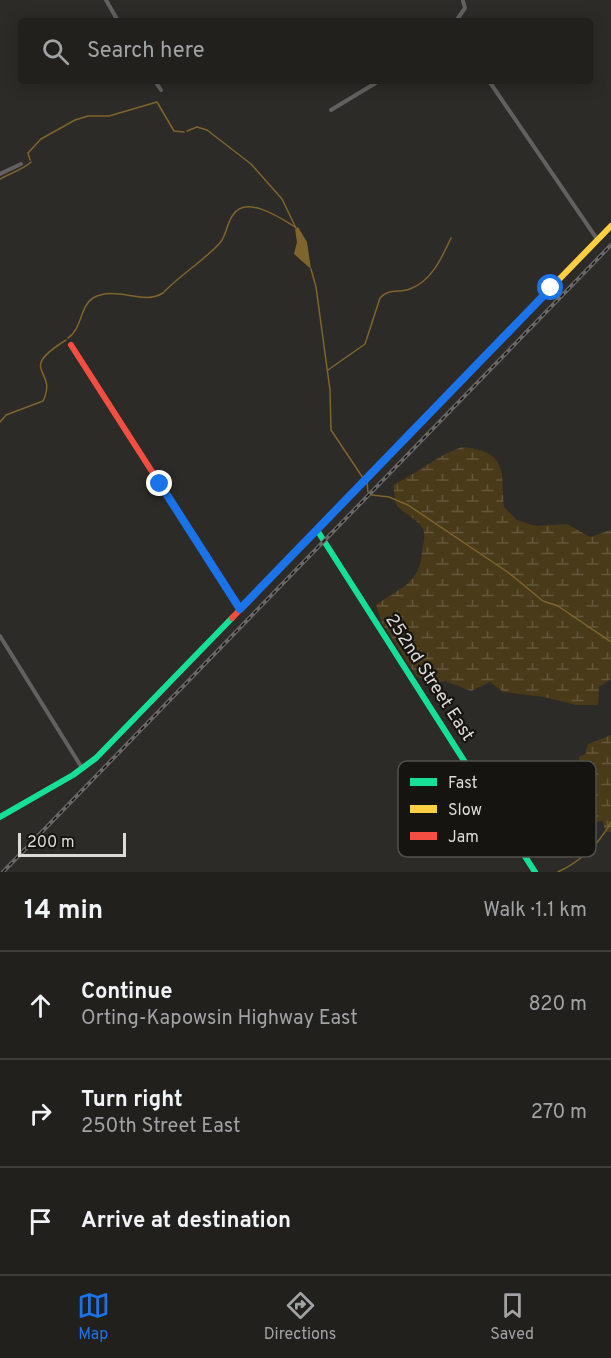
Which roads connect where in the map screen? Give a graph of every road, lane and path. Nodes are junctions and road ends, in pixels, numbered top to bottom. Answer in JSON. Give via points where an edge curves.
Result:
{"nodes":[{"id":1,"x":106,"y":0,"type":"edge"},
{"id":2,"x":463,"y":1,"type":"edge"},
{"id":3,"x":116,"y":18,"type":"edge"},
{"id":4,"x":458,"y":18,"type":"edge"},
{"id":5,"x":157,"y":84,"type":"edge"},
{"id":6,"x":374,"y":84,"type":"edge"},
{"id":7,"x":491,"y":84,"type":"edge"},
{"id":8,"x":161,"y":90,"type":"dead end"},
{"id":9,"x":331,"y":110,"type":"dead end"},
{"id":10,"x":21,"y":164,"type":"dead end"},
{"id":11,"x":0,"y":174,"type":"edge"},
{"id":12,"x":611,"y":226,"type":"edge"},
{"id":13,"x":598,"y":240,"type":"junction"},
{"id":14,"x":71,"y":345,"type":"dead end"},
{"id":15,"x":317,"y":530,"type":"junction"},
{"id":16,"x":240,"y":609,"type":"junction"},
{"id":17,"x":0,"y":636,"type":"edge"},
{"id":18,"x":464,"y":761,"type":"edge"},
{"id":19,"x":82,"y":768,"type":"junction"},
{"id":20,"x":0,"y":817,"type":"edge"},
{"id":21,"x":525,"y":857,"type":"edge"},
{"id":22,"x":535,"y":872,"type":"edge"}],
"edges":[{"from":1,"to":3,"type":"street"},
{"from":2,"to":4,"type":"street","via":[[465,8]]},
{"from":5,"to":8,"type":"street"},
{"from":6,"to":9,"type":"street"},
{"from":7,"to":13,"type":"street"},
{"from":10,"to":11,"type":"street"},
{"from":12,"to":13,"type":"main road"},
{"from":13,"to":15,"type":"main road"},
{"from":14,"to":16,"type":"main road"},
{"from":15,"to":16,"type":"main road"},
{"from":15,"to":18,"type":"main road","name":"252nd Street East"},
{"from":16,"to":19,"type":"main road"},
{"from":17,"to":19,"type":"street"},
{"from":19,"to":20,"type":"main road"},
{"from":21,"to":22,"type":"main road","name":"252nd Street East"}]}
